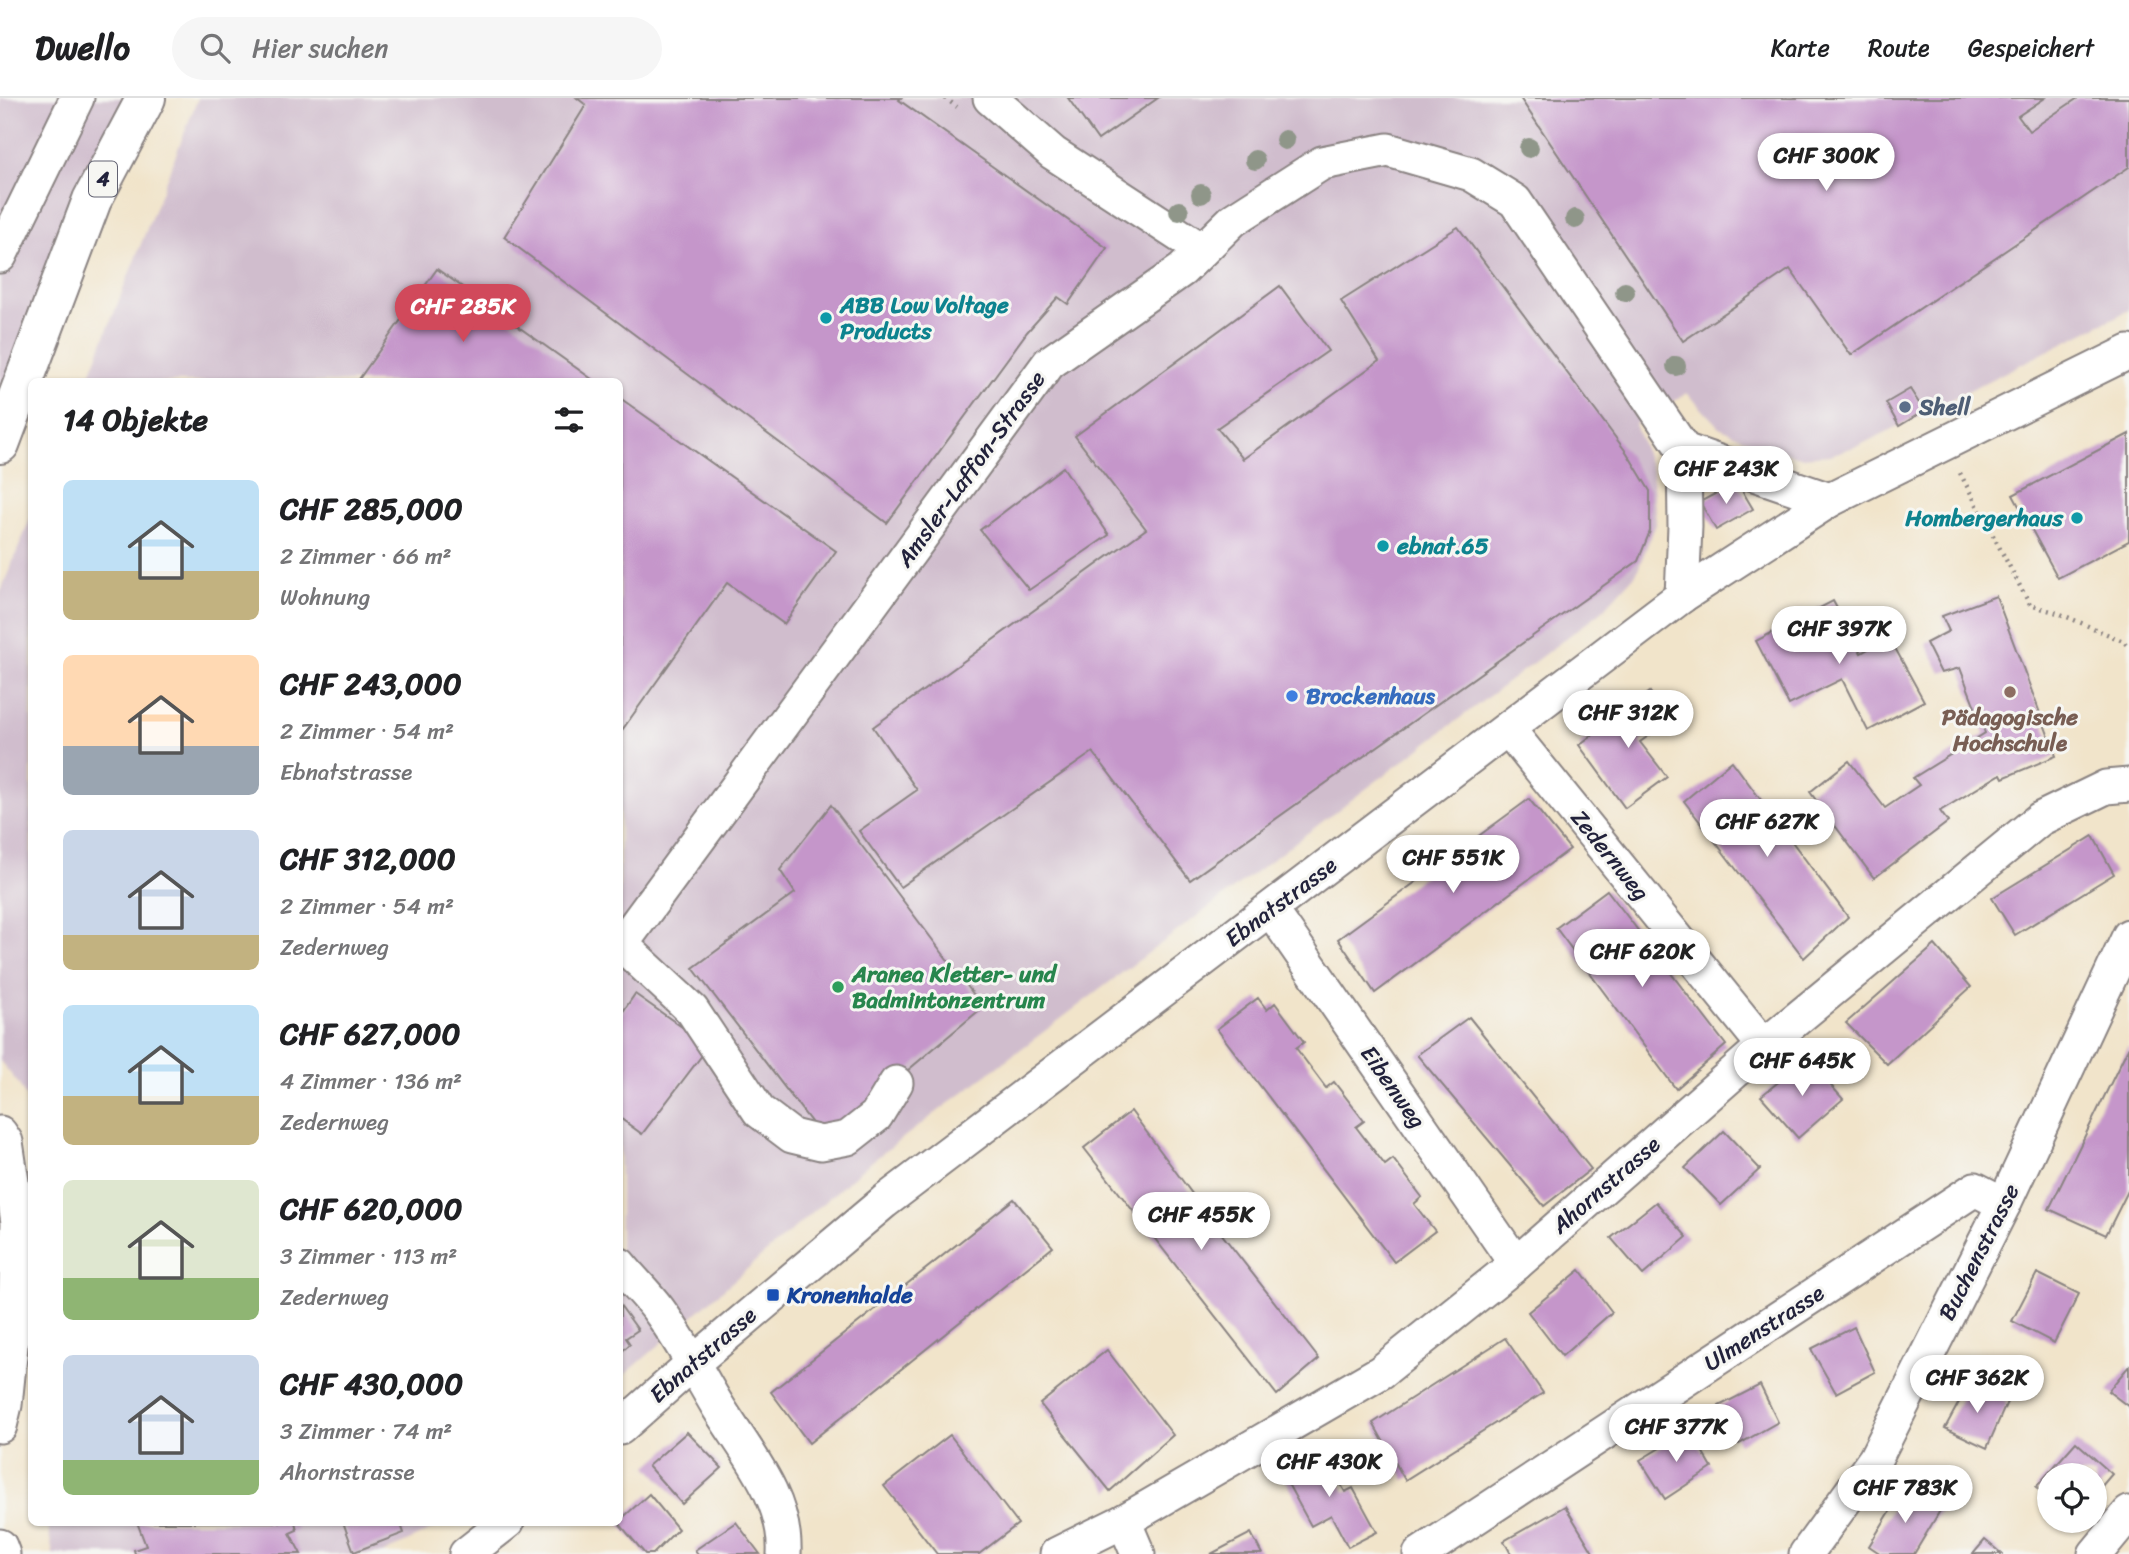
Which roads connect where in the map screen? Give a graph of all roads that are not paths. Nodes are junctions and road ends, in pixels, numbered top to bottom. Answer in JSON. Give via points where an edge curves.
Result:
{"nodes":[{"id":1,"x":77,"y":98,"type":"edge"},
{"id":2,"x":146,"y":98,"type":"edge"},
{"id":3,"x":990,"y":98,"type":"edge"},
{"id":4,"x":1202,"y":250,"type":"junction"},
{"id":5,"x":0,"y":256,"type":"edge"},
{"id":6,"x":2129,"y":352,"type":"edge"},
{"id":7,"x":0,"y":444,"type":"edge"},
{"id":8,"x":1684,"y":450,"type":"junction"},
{"id":9,"x":1830,"y":500,"type":"junction"},
{"id":10,"x":1682,"y":596,"type":"junction"},
{"id":11,"x":1508,"y":729,"type":"junction"},
{"id":12,"x":2129,"y":785,"type":"edge"},
{"id":13,"x":1271,"y":909,"type":"junction"},
{"id":14,"x":2129,"y":936,"type":"edge"},
{"id":15,"x":623,"y":941,"type":"edge"},
{"id":16,"x":623,"y":948,"type":"edge"},
{"id":17,"x":1765,"y":1046,"type":"junction"},
{"id":18,"x":896,"y":1083,"type":"dead end"},
{"id":19,"x":0,"y":1133,"type":"edge"},
{"id":20,"x":2004,"y":1205,"type":"junction"},
{"id":21,"x":1516,"y":1264,"type":"junction"},
{"id":22,"x":623,"y":1268,"type":"edge"},
{"id":23,"x":693,"y":1363,"type":"junction"},
{"id":24,"x":623,"y":1425,"type":"edge"},
{"id":25,"x":0,"y":1426,"type":"edge"},
{"id":26,"x":2129,"y":1513,"type":"edge"},
{"id":27,"x":1124,"y":1521,"type":"junction"},
{"id":28,"x":502,"y":1526,"type":"edge"},
{"id":29,"x":0,"y":1546,"type":"edge"},
{"id":30,"x":3,"y":1554,"type":"edge"},
{"id":31,"x":466,"y":1554,"type":"edge"},
{"id":32,"x":784,"y":1554,"type":"edge"},
{"id":33,"x":1056,"y":1554,"type":"edge"},
{"id":34,"x":1138,"y":1554,"type":"edge"},
{"id":35,"x":1420,"y":1554,"type":"edge"},
{"id":36,"x":1806,"y":1554,"type":"edge"},
{"id":37,"x":2095,"y":1554,"type":"edge"}],
"edges":[{"from":1,"to":5,"type":"street"},
{"from":2,"to":7,"type":"main road","number":"4","via":[[92,200]]},
{"from":3,"to":4,"type":"street","via":[[1054,153]]},
{"from":4,"to":8,"type":"street","name":"Amsler-Laffon-Strasse","via":[[1233,220],[1322,163],[1388,150],[1471,174],[1515,201]]},
{"from":4,"to":15,"type":"street","name":"Amsler-Laffon-Strasse","via":[[1182,270],[1049,363]]},
{"from":6,"to":9,"type":"street","name":"Ebnatstrasse"},
{"from":8,"to":9,"type":"street"},
{"from":8,"to":10,"type":"street"},
{"from":9,"to":10,"type":"street","name":"Ebnatstrasse"},
{"from":10,"to":11,"type":"street","name":"Ebnatstrasse"},
{"from":11,"to":13,"type":"street","name":"Ebnatstrasse"},
{"from":11,"to":17,"type":"street","name":"Zedernweg"},
{"from":12,"to":17,"type":"street","name":"Ahornstrasse","via":[[2106,787],[2040,819]]},
{"from":13,"to":21,"type":"street","name":"Eibenweg"},
{"from":13,"to":23,"type":"street","name":"Ebnatstrasse","via":[[884,1202]]},
{"from":14,"to":20,"type":"street","name":"Buchenstrasse"},
{"from":16,"to":18,"type":"street","via":[[692,1010],[759,1111],[792,1136],[821,1143],[848,1138],[876,1116]]},
{"from":17,"to":21,"type":"street","name":"Ahornstrasse"},
{"from":19,"to":25,"type":"street","via":[[6,1142],[18,1222],[15,1306]]},
{"from":20,"to":35,"type":"street","name":"Ulmenstrasse","via":[[1975,1189]]},
{"from":20,"to":36,"type":"street","name":"Buchenstrasse","via":[[1875,1459]]},
{"from":21,"to":27,"type":"street","name":"Ahornstrasse","via":[[1381,1372]]},
{"from":22,"to":23,"type":"street","via":[[658,1309]]},
{"from":23,"to":24,"type":"street","name":"Ebnatstrasse"},
{"from":23,"to":32,"type":"street","via":[[761,1471],[785,1534]]},
{"from":26,"to":37,"type":"street"},
{"from":27,"to":33,"type":"street","name":"Ahornstrasse"},
{"from":27,"to":34,"type":"street"},
{"from":28,"to":31,"type":"street"},
{"from":29,"to":30,"type":"street"}]}
